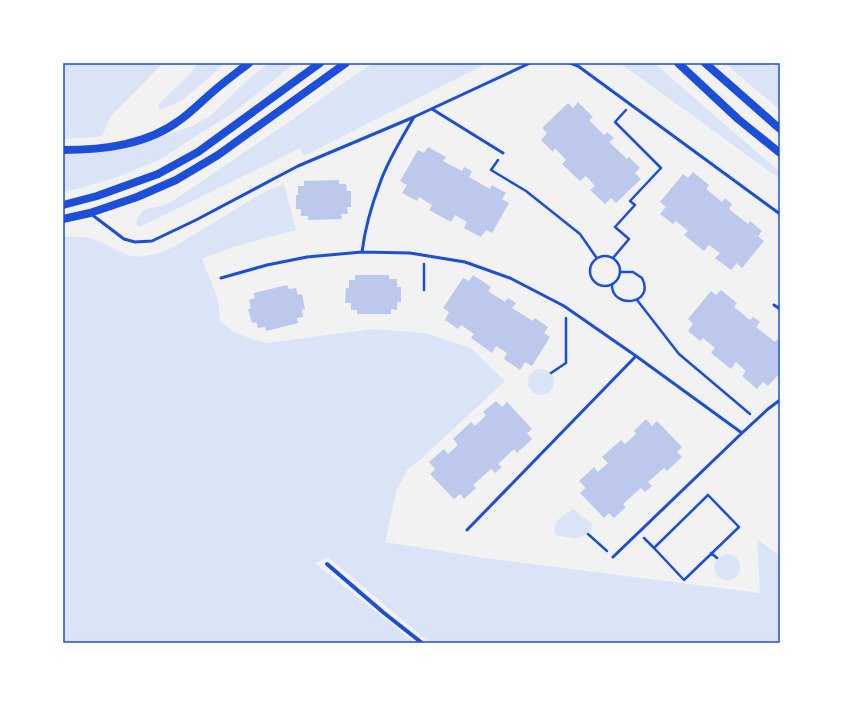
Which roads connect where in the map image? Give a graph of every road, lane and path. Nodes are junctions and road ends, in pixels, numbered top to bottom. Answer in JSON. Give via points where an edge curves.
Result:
{"nodes":[{"id":1,"x":249,"y":63,"type":"edge"},
{"id":2,"x":320,"y":63,"type":"edge"},
{"id":3,"x":346,"y":63,"type":"edge"},
{"id":4,"x":530,"y":63,"type":"edge"},
{"id":5,"x":570,"y":63,"type":"edge"},
{"id":6,"x":678,"y":63,"type":"edge"},
{"id":7,"x":705,"y":63,"type":"edge"},
{"id":8,"x":631,"y":105,"type":"junction"},
{"id":9,"x":432,"y":109,"type":"junction"},
{"id":10,"x":414,"y":117,"type":"junction"},
{"id":11,"x":780,"y":129,"type":"edge"},
{"id":12,"x":63,"y":150,"type":"edge"},
{"id":13,"x":780,"y":152,"type":"edge"},
{"id":14,"x":503,"y":153,"type":"joint"},
{"id":15,"x":63,"y":205,"type":"edge"},
{"id":16,"x":90,"y":213,"type":"junction"},
{"id":17,"x":780,"y":214,"type":"edge"},
{"id":18,"x":63,"y":219,"type":"edge"},
{"id":19,"x":362,"y":252,"type":"junction"},
{"id":20,"x":424,"y":256,"type":"junction"},
{"id":21,"x":596,"y":257,"type":"junction"},
{"id":22,"x":613,"y":258,"type":"junction"},
{"id":23,"x":620,"y":272,"type":"junction"},
{"id":24,"x":222,"y":278,"type":"dead end"},
{"id":25,"x":612,"y":284,"type":"junction"},
{"id":26,"x":424,"y":290,"type":"dead end"},
{"id":27,"x":637,"y":300,"type":"junction"},
{"id":28,"x":774,"y":305,"type":"dead end"},
{"id":29,"x":566,"y":308,"type":"junction"},
{"id":30,"x":780,"y":309,"type":"edge"},
{"id":31,"x":636,"y":356,"type":"junction"},
{"id":32,"x":551,"y":373,"type":"dead end"},
{"id":33,"x":780,"y":400,"type":"edge"},
{"id":34,"x":757,"y":420,"type":"junction"},
{"id":35,"x":742,"y":433,"type":"junction"},
{"id":36,"x":467,"y":530,"type":"dead end"},
{"id":37,"x":588,"y":534,"type":"dead end"},
{"id":38,"x":712,"y":553,"type":"junction"},
{"id":39,"x":613,"y":557,"type":"joint"},
{"id":40,"x":717,"y":558,"type":"dead end"},
{"id":41,"x":327,"y":564,"type":"dead end"},
{"id":42,"x":422,"y":643,"type":"edge"}],
"edges":[{"from":1,"to":12,"type":"main road","via":[[181,120],[148,137],[128,144],[96,149]]},
{"from":2,"to":15,"type":"main road","via":[[182,162],[140,181]]},
{"from":3,"to":16,"type":"main road","via":[[194,170],[148,193]]},
{"from":4,"to":9,"type":"lane"},
{"from":5,"to":8,"type":"lane","via":[[578,66]]},
{"from":6,"to":13,"type":"main road"},
{"from":7,"to":11,"type":"main road"},
{"from":8,"to":17,"type":"lane"},
{"from":8,"to":22,"type":"path","via":[[615,122],[661,168],[630,201],[635,205],[615,227],[629,239]]},
{"from":9,"to":10,"type":"lane"},
{"from":9,"to":14,"type":"lane"},
{"from":10,"to":16,"type":"lane","via":[[298,166],[152,241],[135,242],[124,239]]},
{"from":10,"to":19,"type":"lane","via":[[380,182]]},
{"from":14,"to":21,"type":"path","via":[[492,170],[526,191],[580,234]]},
{"from":16,"to":18,"type":"main road"},
{"from":19,"to":20,"type":"lane","via":[[410,253]]},
{"from":19,"to":24,"type":"lane","via":[[267,264]]},
{"from":20,"to":26,"type":"path"},
{"from":20,"to":29,"type":"lane","via":[[465,262],[510,278]]},
{"from":21,"to":22,"type":"path","via":[[606,255]]},
{"from":21,"to":25,"type":"path","via":[[589,271],[593,281],[602,286]]},
{"from":22,"to":23,"type":"path","via":[[618,262]]},
{"from":23,"to":25,"type":"path"},
{"from":23,"to":27,"type":"path","via":[[633,272],[642,278],[645,288]]},
{"from":25,"to":27,"type":"path","via":[[614,293],[620,299],[632,302]]},
{"from":27,"to":34,"type":"path","via":[[679,354]]},
{"from":28,"to":30,"type":"lane"},
{"from":29,"to":31,"type":"lane"},
{"from":29,"to":32,"type":"path","via":[[566,363]]},
{"from":31,"to":35,"type":"lane"},
{"from":31,"to":36,"type":"lane"},
{"from":33,"to":34,"type":"lane"},
{"from":34,"to":35,"type":"lane"},
{"from":35,"to":39,"type":"lane"},
{"from":37,"to":39,"type":"path"},
{"from":38,"to":38,"type":"path","via":[[739,527],[708,495],[654,548],[684,580]]},
{"from":38,"to":40,"type":"path"},
{"from":41,"to":42,"type":"street"}]}
